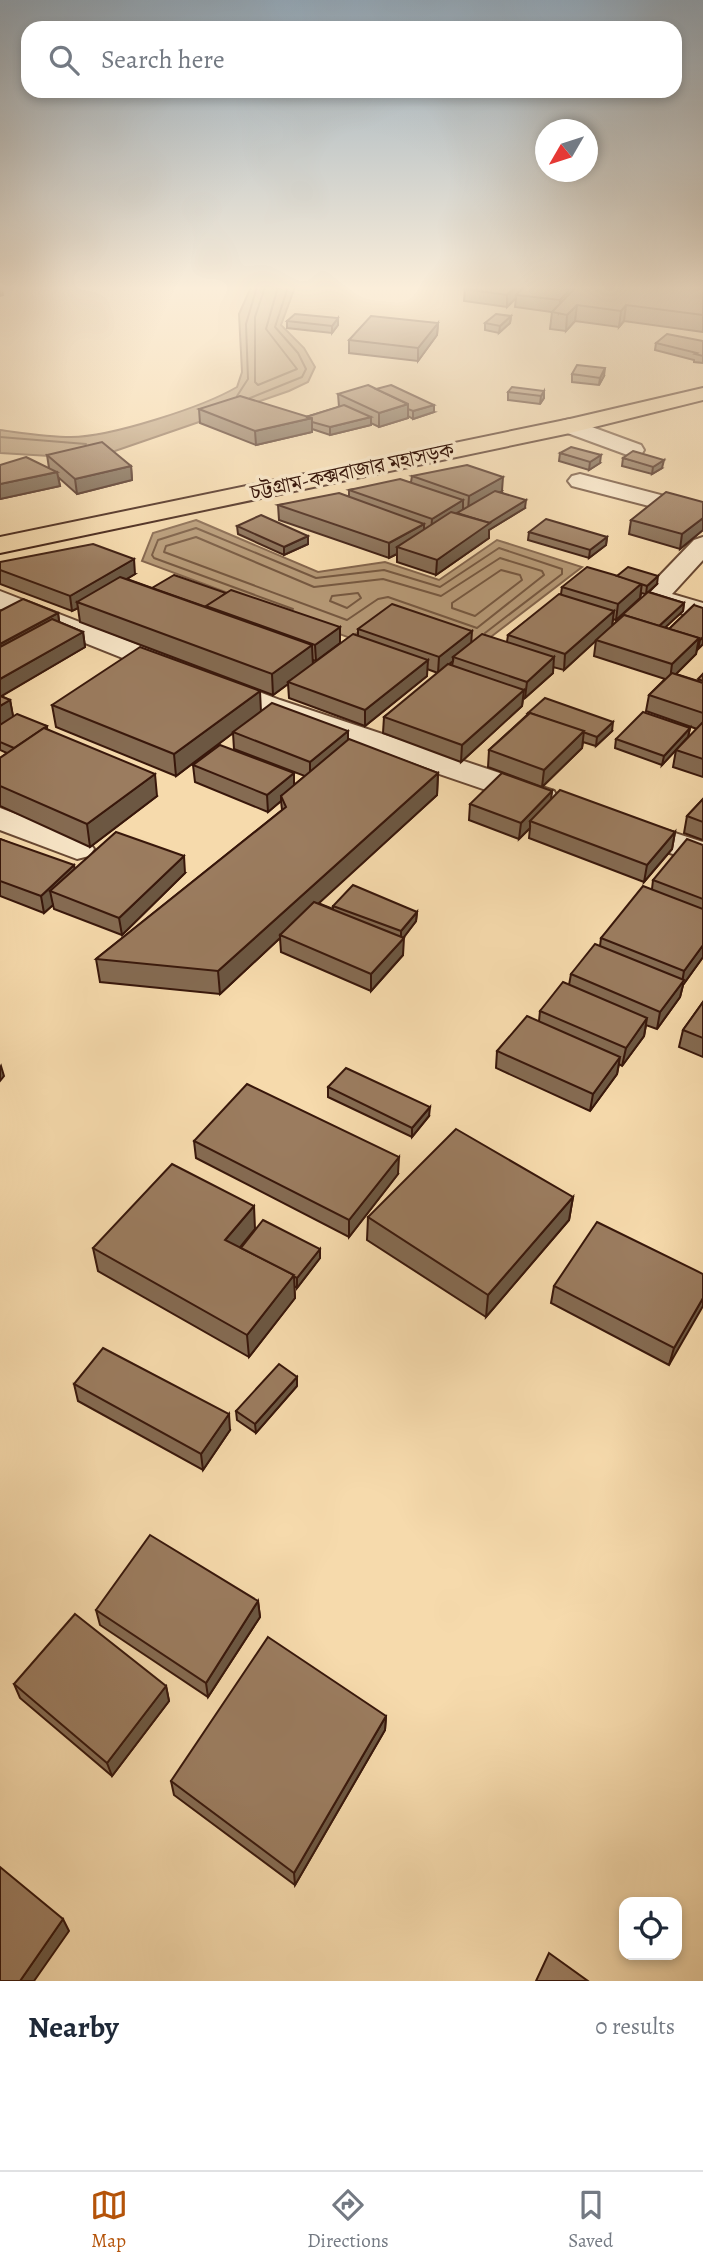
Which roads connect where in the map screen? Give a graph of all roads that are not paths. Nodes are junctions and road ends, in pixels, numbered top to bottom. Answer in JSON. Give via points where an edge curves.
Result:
{"nodes":[{"id":1,"x":692,"y":379,"type":"edge"},
{"id":2,"x":703,"y":394,"type":"edge"},
{"id":3,"x":570,"y":426,"type":"junction"},
{"id":4,"x":67,"y":508,"type":"dead end"},
{"id":5,"x":703,"y":513,"type":"edge"},
{"id":6,"x":0,"y":545,"type":"edge"},
{"id":7,"x":703,"y":545,"type":"edge"},
{"id":8,"x":0,"y":599,"type":"edge"},
{"id":9,"x":703,"y":611,"type":"edge"},
{"id":10,"x":0,"y":818,"type":"edge"},
{"id":11,"x":77,"y":849,"type":"edge"},
{"id":12,"x":703,"y":853,"type":"edge"}],
"edges":[{"from":1,"to":4,"type":"highway","name":"চট্টগ্রাম-কক্সবাজার মহাসড়ক"},
{"from":2,"to":3,"type":"highway","name":"চট্টগ্রাম-কক্সবাজার মহাসড়ক"},
{"from":3,"to":5,"type":"street","via":[[633,450],[580,481]]},
{"from":3,"to":6,"type":"highway","name":"চট্টগ্রাম-কক্সবাজার মহাসড়ক"},
{"from":7,"to":9,"type":"street","via":[[654,598]]},
{"from":8,"to":12,"type":"street","via":[[269,706]]},
{"from":10,"to":11,"type":"street"}]}
